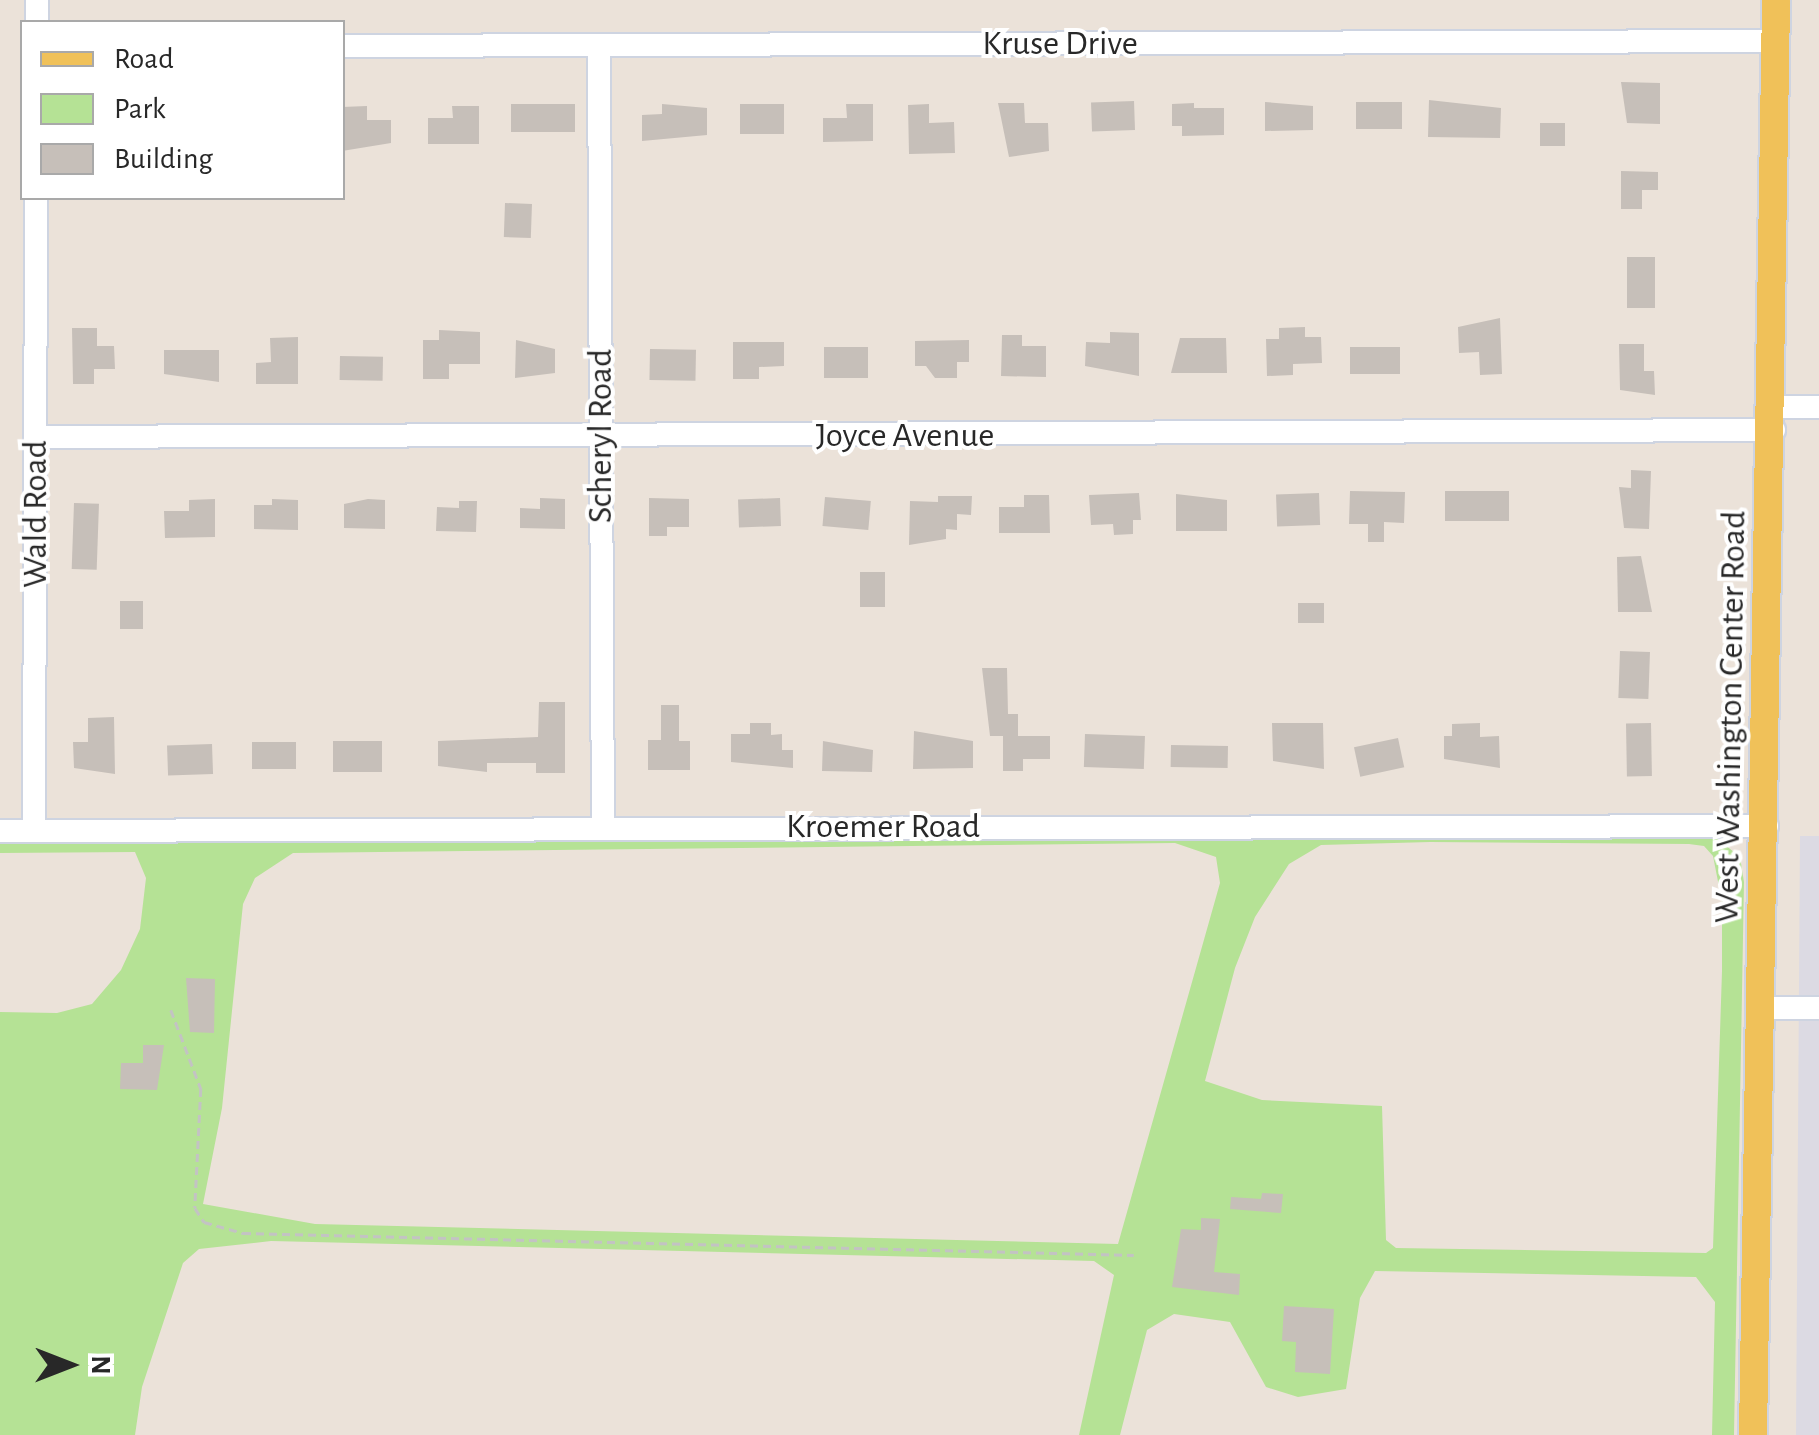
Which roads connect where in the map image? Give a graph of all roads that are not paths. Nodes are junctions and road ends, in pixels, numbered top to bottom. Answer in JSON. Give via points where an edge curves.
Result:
{"nodes":[{"id":1,"x":1776,"y":0,"type":"edge"},
{"id":2,"x":1776,"y":41,"type":"junction"},
{"id":3,"x":599,"y":45,"type":"junction"},
{"id":4,"x":345,"y":46,"type":"edge"},
{"id":5,"x":36,"y":200,"type":"edge"},
{"id":6,"x":1819,"y":407,"type":"edge"},
{"id":7,"x":1774,"y":418,"type":"junction"},
{"id":8,"x":36,"y":437,"type":"junction"},
{"id":9,"x":600,"y":437,"type":"junction"},
{"id":10,"x":1767,"y":826,"type":"junction"},
{"id":11,"x":604,"y":828,"type":"junction"},
{"id":12,"x":0,"y":831,"type":"edge"},
{"id":13,"x":34,"y":831,"type":"junction"},
{"id":14,"x":1762,"y":1008,"type":"junction"},
{"id":15,"x":1819,"y":1008,"type":"edge"},
{"id":16,"x":1753,"y":1435,"type":"edge"}],
"edges":[{"from":1,"to":2,"type":"main road","name":"West Washington Center Road"},
{"from":2,"to":3,"type":"street","name":"Kruse Drive"},
{"from":2,"to":7,"type":"main road","name":"West Washington Center Road"},
{"from":3,"to":4,"type":"street","name":"Kruse Drive"},
{"from":3,"to":9,"type":"street","name":"Scheryl Road"},
{"from":5,"to":8,"type":"street","name":"Wald Road"},
{"from":6,"to":7,"type":"street","name":"Joyce Avenue"},
{"from":7,"to":9,"type":"street","name":"Joyce Avenue"},
{"from":7,"to":10,"type":"main road","name":"West Washington Center Road"},
{"from":8,"to":9,"type":"street","name":"Joyce Avenue"},
{"from":8,"to":13,"type":"street","name":"Wald Road"},
{"from":9,"to":11,"type":"street","name":"Scheryl Road"},
{"from":10,"to":11,"type":"street","name":"Kroemer Road"},
{"from":10,"to":14,"type":"main road","name":"West Washington Center Road"},
{"from":11,"to":13,"type":"street","name":"Kroemer Road"},
{"from":12,"to":13,"type":"street","name":"Kroemer Road"},
{"from":14,"to":15,"type":"street"},
{"from":14,"to":16,"type":"main road","name":"West Washington Center Road"}]}
